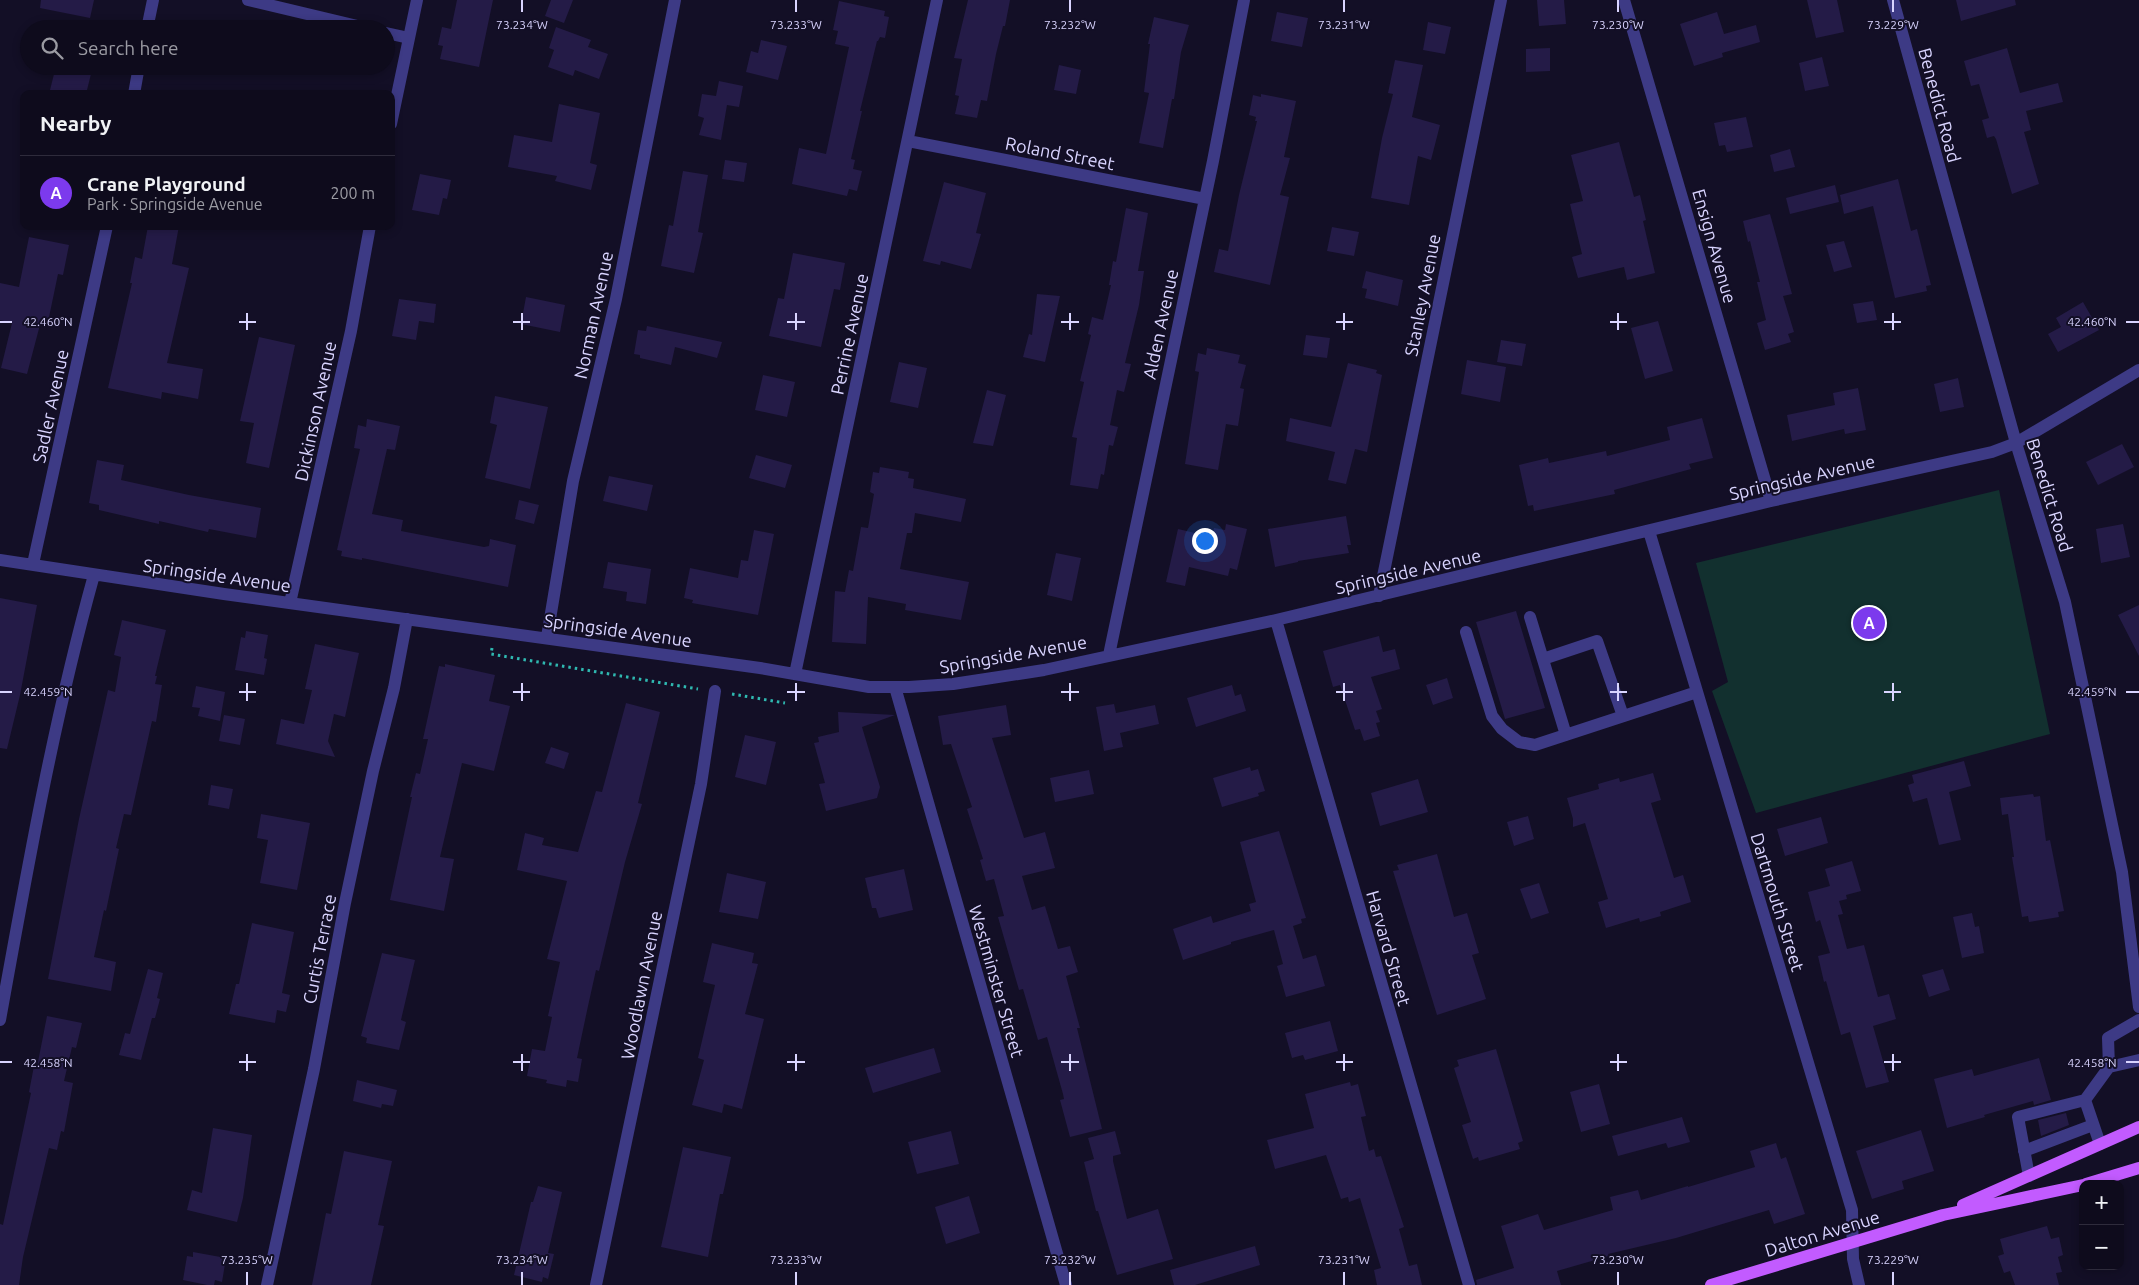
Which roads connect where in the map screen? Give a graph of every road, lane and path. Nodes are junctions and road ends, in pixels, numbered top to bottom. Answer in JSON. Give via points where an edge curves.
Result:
{"nodes":[{"id":1,"x":153,"y":0,"type":"edge"},
{"id":2,"x":248,"y":0,"type":"edge"},
{"id":3,"x":418,"y":0,"type":"edge"},
{"id":4,"x":674,"y":0,"type":"edge"},
{"id":5,"x":936,"y":0,"type":"edge"},
{"id":6,"x":1244,"y":0,"type":"edge"},
{"id":7,"x":1501,"y":0,"type":"edge"},
{"id":8,"x":1624,"y":0,"type":"edge"},
{"id":9,"x":1893,"y":0,"type":"edge"},
{"id":10,"x":149,"y":20,"type":"edge"},
{"id":11,"x":332,"y":20,"type":"edge"},
{"id":12,"x":395,"y":35,"type":"edge"},
{"id":13,"x":409,"y":38,"type":"junction"},
{"id":14,"x":137,"y":75,"type":"edge"},
{"id":15,"x":135,"y":90,"type":"edge"},
{"id":16,"x":395,"y":105,"type":"edge"},
{"id":17,"x":908,"y":141,"type":"junction"},
{"id":18,"x":1205,"y":199,"type":"junction"},
{"id":19,"x":105,"y":230,"type":"edge"},
{"id":20,"x":369,"y":230,"type":"edge"},
{"id":21,"x":2139,"y":370,"type":"edge"},
{"id":22,"x":2016,"y":443,"type":"junction"},
{"id":23,"x":1771,"y":501,"type":"junction"},
{"id":24,"x":1650,"y":531,"type":"junction"},
{"id":25,"x":0,"y":560,"type":"edge"},
{"id":26,"x":33,"y":564,"type":"junction"},
{"id":27,"x":94,"y":575,"type":"junction"},
{"id":28,"x":1378,"y":596,"type":"junction"},
{"id":29,"x":290,"y":603,"type":"junction"},
{"id":30,"x":1530,"y":617,"type":"dead end"},
{"id":31,"x":407,"y":620,"type":"junction"},
{"id":32,"x":1276,"y":620,"type":"junction"},
{"id":33,"x":1466,"y":632,"type":"dead end"},
{"id":34,"x":547,"y":637,"type":"junction"},
{"id":35,"x":491,"y":654,"type":"dead end"},
{"id":36,"x":1109,"y":655,"type":"junction"},
{"id":37,"x":1543,"y":659,"type":"junction"},
{"id":38,"x":795,"y":674,"type":"junction"},
{"id":39,"x":895,"y":687,"type":"junction"},
{"id":40,"x":715,"y":691,"type":"junction"},
{"id":41,"x":1697,"y":692,"type":"junction"},
{"id":42,"x":786,"y":703,"type":"dead end"},
{"id":43,"x":1623,"y":716,"type":"junction"},
{"id":44,"x":1566,"y":735,"type":"junction"},
{"id":45,"x":2135,"y":948,"type":"edge"},
{"id":46,"x":2139,"y":1007,"type":"edge"},
{"id":47,"x":0,"y":1020,"type":"edge"},
{"id":48,"x":2139,"y":1020,"type":"edge"},
{"id":49,"x":2139,"y":1060,"type":"edge"},
{"id":50,"x":2109,"y":1067,"type":"junction"},
{"id":51,"x":2085,"y":1100,"type":"junction"},
{"id":52,"x":2093,"y":1124,"type":"junction"},
{"id":53,"x":2139,"y":1127,"type":"edge"},
{"id":54,"x":2100,"y":1144,"type":"junction"},
{"id":55,"x":2024,"y":1151,"type":"junction"},
{"id":56,"x":2139,"y":1168,"type":"edge"},
{"id":57,"x":2029,"y":1176,"type":"junction"},
{"id":58,"x":2099,"y":1180,"type":"edge"},
{"id":59,"x":2079,"y":1186,"type":"edge"},
{"id":60,"x":1942,"y":1215,"type":"junction"},
{"id":61,"x":1852,"y":1242,"type":"junction"},
{"id":62,"x":1743,"y":1280,"type":"edge"},
{"id":63,"x":268,"y":1285,"type":"edge"},
{"id":64,"x":596,"y":1285,"type":"edge"},
{"id":65,"x":1066,"y":1285,"type":"edge"},
{"id":66,"x":1470,"y":1285,"type":"edge"},
{"id":67,"x":1711,"y":1285,"type":"edge"},
{"id":68,"x":1859,"y":1285,"type":"edge"}],
"edges":[{"from":1,"to":10,"type":"street"},
{"from":2,"to":11,"type":"street"},
{"from":3,"to":13,"type":"street"},
{"from":4,"to":34,"type":"street","name":"Norman Avenue","via":[[616,299],[573,481]]},
{"from":5,"to":17,"type":"street","name":"Perrine Avenue"},
{"from":6,"to":18,"type":"street","name":"Alden Avenue"},
{"from":7,"to":28,"type":"street","name":"Stanley Avenue"},
{"from":8,"to":23,"type":"street","name":"Ensign Avenue"},
{"from":9,"to":22,"type":"street","name":"Benedict Road"},
{"from":12,"to":13,"type":"street"},
{"from":13,"to":16,"type":"street"},
{"from":14,"to":15,"type":"street"},
{"from":17,"to":18,"type":"street","name":"Roland Street"},
{"from":17,"to":38,"type":"street","name":"Perrine Avenue"},
{"from":18,"to":36,"type":"street","name":"Alden Avenue"},
{"from":19,"to":26,"type":"street","name":"Sadler Avenue"},
{"from":20,"to":29,"type":"street","name":"Dickinson Avenue","via":[[351,331]]},
{"from":21,"to":22,"type":"street","name":"Springside Avenue"},
{"from":22,"to":23,"type":"street","name":"Springside Avenue","via":[[1992,452]]},
{"from":22,"to":45,"type":"street","name":"Benedict Road","via":[[2065,602]]},
{"from":23,"to":24,"type":"street","name":"Springside Avenue"},
{"from":24,"to":28,"type":"street","name":"Springside Avenue"},
{"from":24,"to":41,"type":"street","name":"Dartmouth Street"},
{"from":25,"to":26,"type":"street","name":"Springside Avenue"},
{"from":26,"to":27,"type":"street","name":"Springside Avenue"},
{"from":27,"to":29,"type":"street","name":"Springside Avenue"},
{"from":27,"to":47,"type":"street","via":[[49,754]]},
{"from":28,"to":32,"type":"street","name":"Springside Avenue"},
{"from":29,"to":31,"type":"street","name":"Springside Avenue"},
{"from":30,"to":37,"type":"street"},
{"from":31,"to":34,"type":"street","name":"Springside Avenue"},
{"from":31,"to":63,"type":"street","name":"Curtis Terrace"},
{"from":32,"to":36,"type":"street","name":"Springside Avenue"},
{"from":32,"to":66,"type":"street","name":"Harvard Street"},
{"from":33,"to":44,"type":"street","via":[[1492,716],[1502,729],[1519,742],[1534,745]]},
{"from":34,"to":38,"type":"street","name":"Springside Avenue"},
{"from":35,"to":40,"type":"path"},
{"from":36,"to":39,"type":"street","name":"Springside Avenue","via":[[1044,670],[953,684]]},
{"from":37,"to":43,"type":"street","via":[[1597,641]]},
{"from":37,"to":44,"type":"street"},
{"from":38,"to":39,"type":"street","name":"Springside Avenue","via":[[869,687]]},
{"from":39,"to":65,"type":"street","name":"Westminster Street"},
{"from":40,"to":42,"type":"path"},
{"from":40,"to":64,"type":"street","name":"Woodlawn Avenue","via":[[701,784]]},
{"from":41,"to":43,"type":"street"},
{"from":41,"to":61,"type":"street","name":"Dartmouth Street","via":[[1852,1210]]},
{"from":43,"to":44,"type":"street"},
{"from":45,"to":46,"type":"street","name":"Benedict Road"},
{"from":48,"to":50,"type":"street","via":[[2108,1038]]},
{"from":49,"to":50,"type":"street"},
{"from":50,"to":51,"type":"street"},
{"from":51,"to":52,"type":"street"},
{"from":51,"to":55,"type":"street","via":[[2018,1117]]},
{"from":52,"to":54,"type":"street"},
{"from":52,"to":55,"type":"street"},
{"from":53,"to":54,"type":"main road","name":"Dalton Avenue"},
{"from":54,"to":57,"type":"main road","name":"Dalton Avenue"},
{"from":55,"to":57,"type":"street"},
{"from":56,"to":58,"type":"main road"},
{"from":57,"to":60,"type":"main road","name":"Dalton Avenue"},
{"from":59,"to":60,"type":"main road","name":"Dalton Avenue"},
{"from":60,"to":61,"type":"main road","name":"Dalton Avenue"},
{"from":61,"to":62,"type":"main road","name":"Dalton Avenue"},
{"from":61,"to":68,"type":"street","name":"Dartmouth Street"},
{"from":62,"to":67,"type":"main road","name":"Dalton Avenue"}]}
